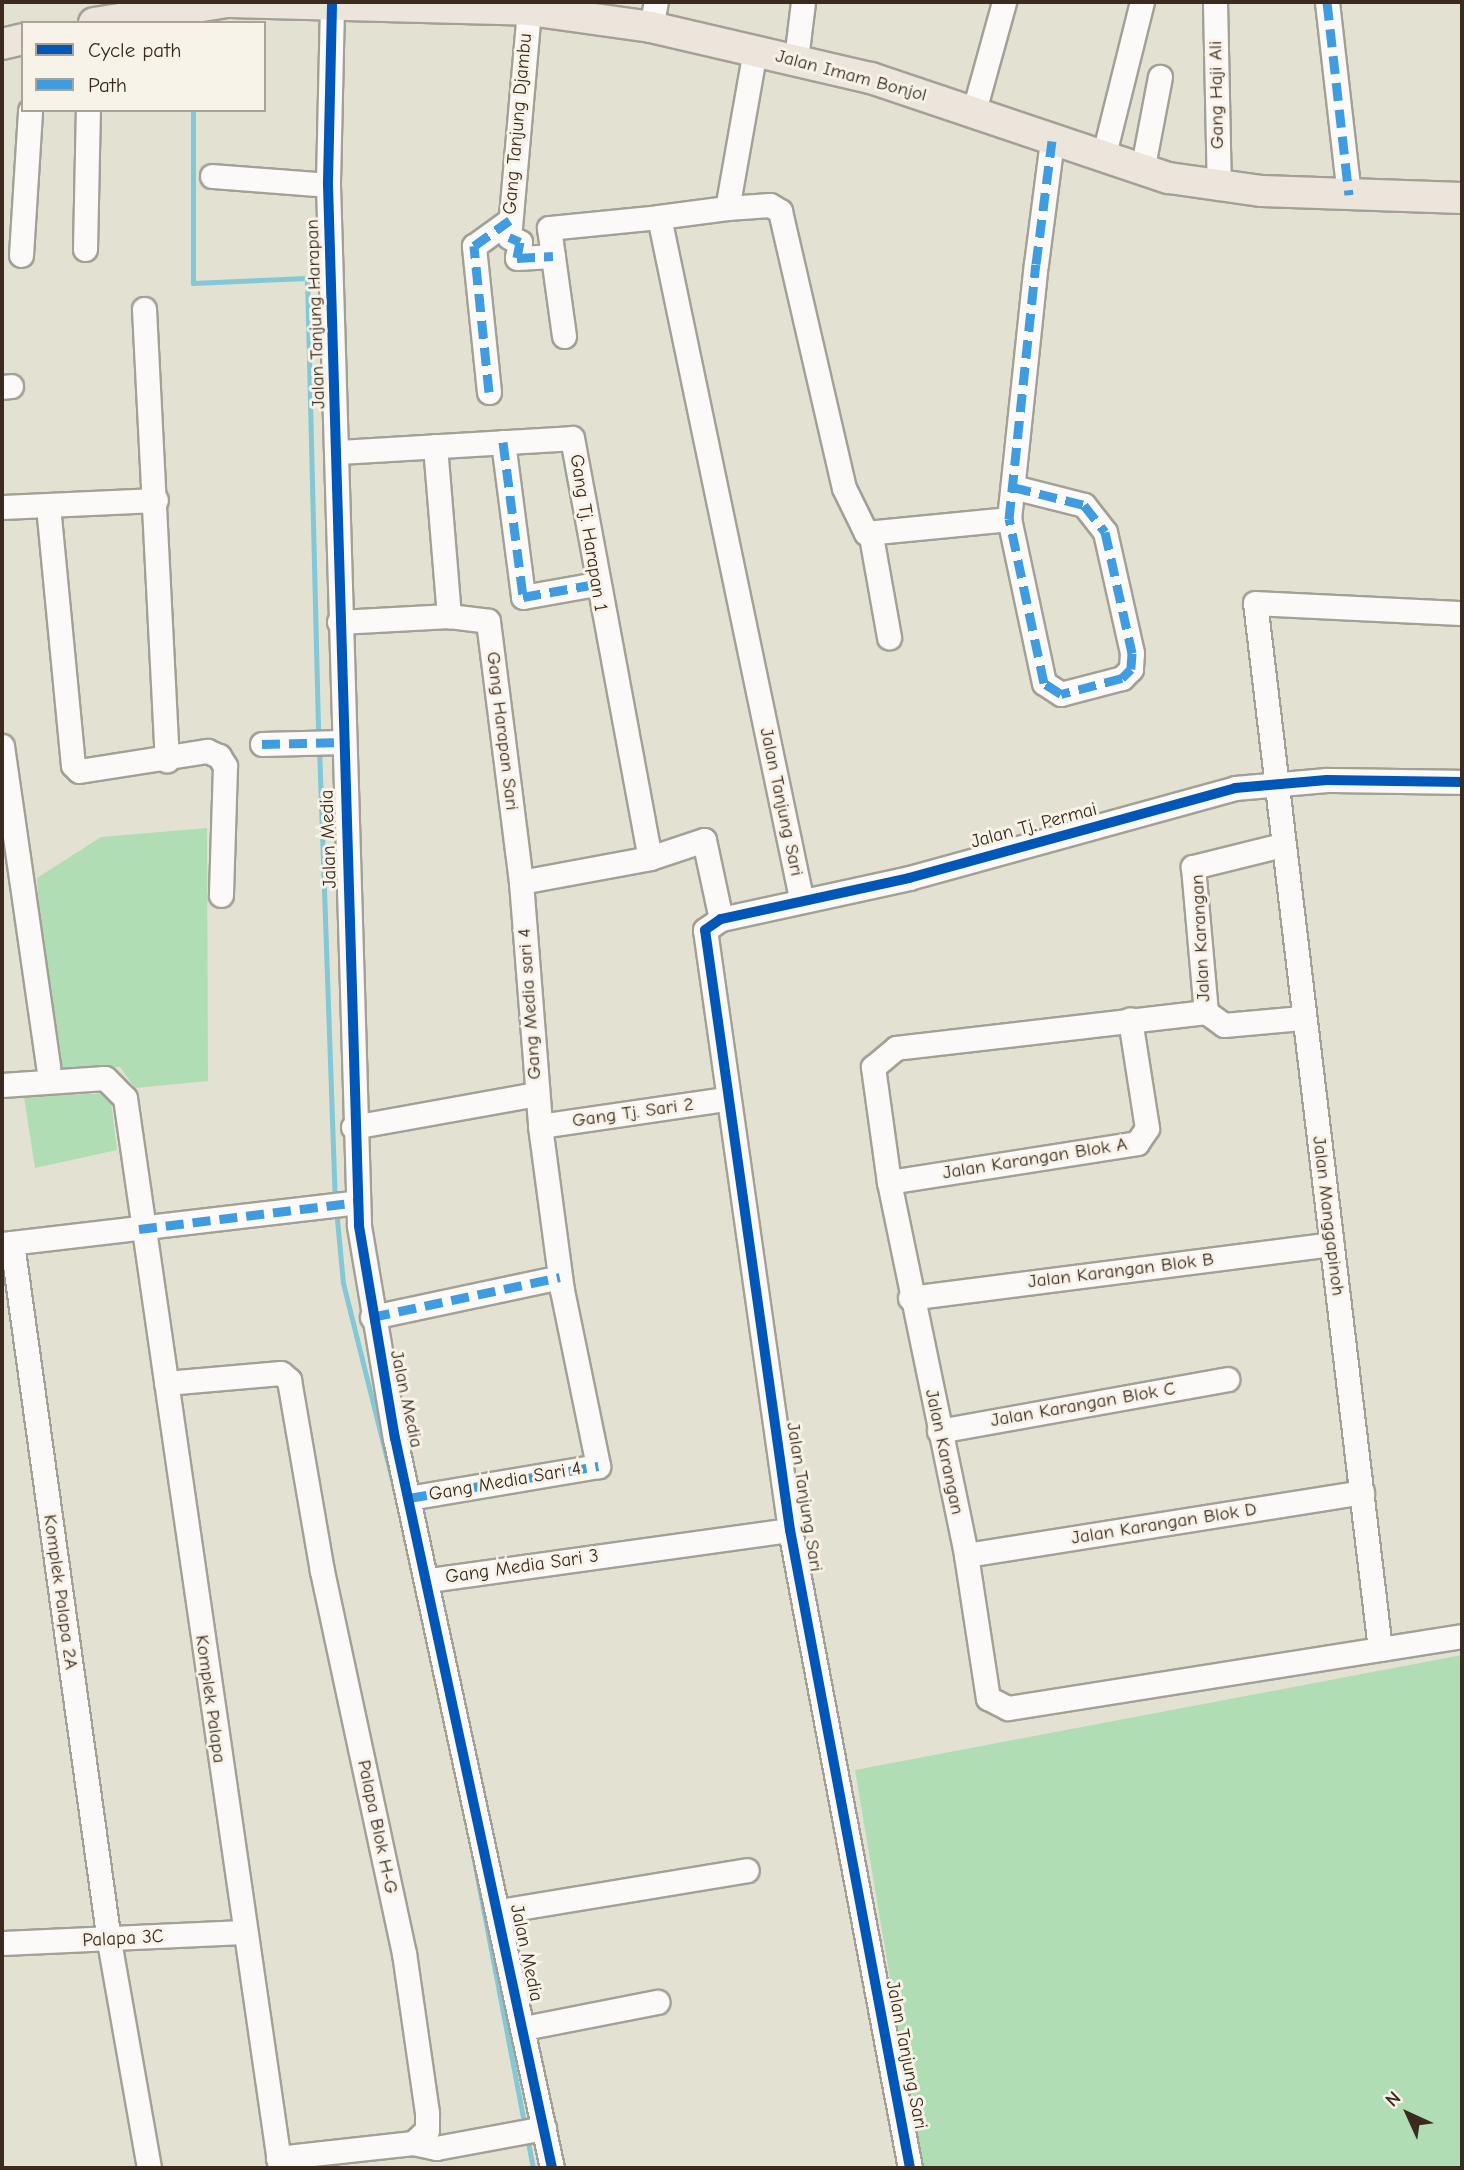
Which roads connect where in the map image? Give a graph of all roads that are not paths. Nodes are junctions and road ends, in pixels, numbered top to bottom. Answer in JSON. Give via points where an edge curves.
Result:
{"nodes":[{"id":1,"x":219,"y":2,"type":"edge"},
{"id":2,"x":229,"y":2,"type":"edge"},
{"id":3,"x":803,"y":2,"type":"edge"},
{"id":4,"x":1004,"y":2,"type":"edge"},
{"id":5,"x":1142,"y":2,"type":"edge"},
{"id":6,"x":1216,"y":2,"type":"edge"},
{"id":7,"x":1327,"y":2,"type":"edge"},
{"id":8,"x":168,"y":5,"type":"edge"},
{"id":9,"x":332,"y":5,"type":"junction"},
{"id":10,"x":466,"y":6,"type":"edge"},
{"id":11,"x":529,"y":10,"type":"junction"},
{"id":12,"x":654,"y":15,"type":"edge"},
{"id":13,"x":101,"y":21,"type":"edge"},
{"id":14,"x":21,"y":39,"type":"edge"},
{"id":15,"x":2,"y":44,"type":"edge"},
{"id":16,"x":755,"y":50,"type":"junction"},
{"id":17,"x":796,"y":59,"type":"junction"},
{"id":18,"x":1160,"y":77,"type":"dead end"},
{"id":19,"x":30,"y":112,"type":"edge"},
{"id":20,"x":88,"y":112,"type":"edge"},
{"id":21,"x":974,"y":114,"type":"junction"},
{"id":22,"x":1052,"y":141,"type":"junction"},
{"id":23,"x":1103,"y":158,"type":"junction"},
{"id":24,"x":1142,"y":171,"type":"junction"},
{"id":25,"x":212,"y":176,"type":"dead end"},
{"id":26,"x":328,"y":186,"type":"junction"},
{"id":27,"x":1219,"y":188,"type":"junction"},
{"id":28,"x":1349,"y":195,"type":"junction"},
{"id":29,"x":1462,"y":198,"type":"edge"},
{"id":30,"x":727,"y":208,"type":"junction"},
{"id":31,"x":659,"y":217,"type":"junction"},
{"id":32,"x":509,"y":228,"type":"junction"},
{"id":33,"x":85,"y":249,"type":"dead end"},
{"id":34,"x":21,"y":255,"type":"dead end"},
{"id":35,"x":553,"y":256,"type":"junction"},
{"id":36,"x":144,"y":309,"type":"dead end"},
{"id":37,"x":564,"y":336,"type":"dead end"},
{"id":38,"x":488,"y":392,"type":"dead end"},
{"id":39,"x":503,"y":442,"type":"junction"},
{"id":40,"x":435,"y":446,"type":"junction"},
{"id":41,"x":338,"y":452,"type":"junction"},
{"id":42,"x":1013,"y":488,"type":"junction"},
{"id":43,"x":156,"y":499,"type":"junction"},
{"id":44,"x":48,"y":506,"type":"junction"},
{"id":45,"x":2,"y":507,"type":"edge"},
{"id":46,"x":1009,"y":519,"type":"junction"},
{"id":47,"x":871,"y":536,"type":"junction"},
{"id":48,"x":596,"y":584,"type":"junction"},
{"id":49,"x":1462,"y":613,"type":"edge"},
{"id":50,"x":449,"y":616,"type":"junction"},
{"id":51,"x":339,"y":622,"type":"junction"},
{"id":52,"x":889,"y":638,"type":"dead end"},
{"id":53,"x":341,"y":742,"type":"junction"},
{"id":54,"x":262,"y":744,"type":"dead end"},
{"id":55,"x":2,"y":746,"type":"edge"},
{"id":56,"x":167,"y":760,"type":"junction"},
{"id":57,"x":1462,"y":782,"type":"edge"},
{"id":58,"x":1275,"y":783,"type":"junction"},
{"id":59,"x":1282,"y":845,"type":"junction"},
{"id":60,"x":650,"y":858,"type":"junction"},
{"id":61,"x":521,"y":882,"type":"junction"},
{"id":62,"x":221,"y":895,"type":"dead end"},
{"id":63,"x":801,"y":898,"type":"junction"},
{"id":64,"x":721,"y":919,"type":"junction"},
{"id":65,"x":1206,"y":1012,"type":"junction"},
{"id":66,"x":1302,"y":1018,"type":"junction"},
{"id":67,"x":1130,"y":1019,"type":"junction"},
{"id":68,"x":48,"y":1067,"type":"dead end"},
{"id":69,"x":2,"y":1085,"type":"edge"},
{"id":70,"x":537,"y":1094,"type":"junction"},
{"id":71,"x":726,"y":1099,"type":"junction"},
{"id":72,"x":540,"y":1126,"type":"junction"},
{"id":73,"x":353,"y":1127,"type":"junction"},
{"id":74,"x":889,"y":1182,"type":"junction"},
{"id":75,"x":355,"y":1202,"type":"junction"},
{"id":76,"x":139,"y":1229,"type":"junction"},
{"id":77,"x":7,"y":1243,"type":"edge"},
{"id":78,"x":1332,"y":1244,"type":"junction"},
{"id":79,"x":560,"y":1277,"type":"junction"},
{"id":80,"x":910,"y":1298,"type":"junction"},
{"id":81,"x":372,"y":1317,"type":"junction"},
{"id":82,"x":1227,"y":1379,"type":"dead end"},
{"id":83,"x":166,"y":1383,"type":"junction"},
{"id":84,"x":939,"y":1431,"type":"junction"},
{"id":85,"x":1362,"y":1492,"type":"junction"},
{"id":86,"x":409,"y":1498,"type":"junction"},
{"id":87,"x":790,"y":1530,"type":"junction"},
{"id":88,"x":966,"y":1555,"type":"junction"},
{"id":89,"x":429,"y":1580,"type":"junction"},
{"id":90,"x":1462,"y":1636,"type":"edge"},
{"id":91,"x":1380,"y":1649,"type":"junction"},
{"id":92,"x":747,"y":1870,"type":"dead end"},
{"id":93,"x":500,"y":1911,"type":"junction"},
{"id":94,"x":243,"y":1932,"type":"junction"},
{"id":95,"x":109,"y":1941,"type":"junction"},
{"id":96,"x":2,"y":1942,"type":"edge"},
{"id":97,"x":657,"y":2002,"type":"dead end"},
{"id":98,"x":523,"y":2028,"type":"junction"},
{"id":99,"x":544,"y":2128,"type":"junction"},
{"id":100,"x":413,"y":2143,"type":"junction"},
{"id":101,"x":279,"y":2163,"type":"edge"},
{"id":102,"x":149,"y":2168,"type":"edge"},
{"id":103,"x":552,"y":2168,"type":"edge"},
{"id":104,"x":910,"y":2168,"type":"edge"}],
"edges":[{"from":1,"to":2,"type":"main road","name":"Jalan Imam Bonjol"},
{"from":1,"to":8,"type":"main road","name":"Jalan Imam Bonjol"},
{"from":2,"to":9,"type":"main road","name":"Jalan Imam Bonjol"},
{"from":3,"to":17,"type":"street"},
{"from":4,"to":21,"type":"street"},
{"from":5,"to":23,"type":"street"},
{"from":6,"to":27,"type":"street","name":"Gang Haji Ali"},
{"from":7,"to":28,"type":"street"},
{"from":8,"to":13,"type":"main road","name":"Jalan Imam Bonjol"},
{"from":9,"to":10,"type":"main road","name":"Jalan Imam Bonjol"},
{"from":9,"to":26,"type":"street","name":"Jalan Tanjung Harapan"},
{"from":10,"to":11,"type":"main road","name":"Jalan Imam Bonjol"},
{"from":11,"to":12,"type":"main road","name":"Jalan Imam Bonjol"},
{"from":11,"to":32,"type":"street","name":"Gang Tanjung Djambu"},
{"from":12,"to":16,"type":"main road","name":"Jalan Imam Bonjol"},
{"from":14,"to":15,"type":"main road"},
{"from":16,"to":17,"type":"main road","name":"Jalan Imam Bonjol"},
{"from":16,"to":30,"type":"street"},
{"from":17,"to":21,"type":"main road","name":"Jalan Imam Bonjol"},
{"from":18,"to":24,"type":"street"},
{"from":19,"to":34,"type":"street"},
{"from":20,"to":33,"type":"street"},
{"from":21,"to":22,"type":"main road","name":"Jalan Imam Bonjol"},
{"from":22,"to":23,"type":"main road","name":"Jalan Imam Bonjol"},
{"from":22,"to":42,"type":"street"},
{"from":23,"to":24,"type":"main road","name":"Jalan Imam Bonjol"},
{"from":24,"to":27,"type":"main road","name":"Jalan Imam Bonjol"},
{"from":25,"to":26,"type":"street"},
{"from":26,"to":41,"type":"street","name":"Jalan Tanjung Harapan"},
{"from":27,"to":28,"type":"main road","name":"Jalan Imam Bonjol"},
{"from":28,"to":29,"type":"main road","name":"Jalan Imam Bonjol"},
{"from":30,"to":31,"type":"street"},
{"from":30,"to":47,"type":"street","via":[[770,205],[780,211],[844,488],[854,518]]},
{"from":31,"to":35,"type":"street","via":[[549,228]]},
{"from":31,"to":63,"type":"street","name":"Jalan Tanjung Sari"},
{"from":32,"to":35,"type":"street","via":[[520,242],[517,258]]},
{"from":32,"to":38,"type":"street","via":[[474,246]]},
{"from":35,"to":37,"type":"street"},
{"from":36,"to":43,"type":"street"},
{"from":39,"to":40,"type":"street","name":"Gang Tj. Harapan 1"},
{"from":39,"to":48,"type":"street","name":"Gang Tj. Harapan 1","via":[[572,438]]},
{"from":39,"to":48,"type":"street","via":[[523,597]]},
{"from":40,"to":41,"type":"street","name":"Gang Tj. Harapan 1"},
{"from":40,"to":50,"type":"street"},
{"from":41,"to":51,"type":"street","name":"Jalan Tanjung Harapan"},
{"from":42,"to":46,"type":"street"},
{"from":42,"to":46,"type":"street","via":[[1084,505],[1105,532],[1132,653],[1128,674],[1061,694],[1044,683]]},
{"from":43,"to":44,"type":"street"},
{"from":43,"to":56,"type":"street"},
{"from":44,"to":45,"type":"street"},
{"from":44,"to":56,"type":"street","via":[[73,765],[79,771]]},
{"from":46,"to":47,"type":"street"},
{"from":47,"to":52,"type":"street"},
{"from":48,"to":60,"type":"street","name":"Gang Tj. Harapan 1"},
{"from":49,"to":58,"type":"street","name":"Jalan Manggapinoh","via":[[1255,603]]},
{"from":50,"to":51,"type":"street","name":"Gang Harapan Sari"},
{"from":50,"to":61,"type":"street","name":"Gang Harapan Sari","via":[[488,621]]},
{"from":51,"to":53,"type":"street","name":"Jalan Media"},
{"from":53,"to":54,"type":"street"},
{"from":53,"to":73,"type":"street","name":"Jalan Media"},
{"from":55,"to":68,"type":"street"},
{"from":56,"to":62,"type":"street","via":[[207,751],[224,763]]},
{"from":57,"to":58,"type":"street","name":"Jalan Tj. Permai"},
{"from":58,"to":59,"type":"street","name":"Jalan Manggapinoh"},
{"from":58,"to":63,"type":"street","name":"Jalan Tj. Permai","via":[[1235,788],[908,878]]},
{"from":59,"to":65,"type":"street","name":"Jalan Karangan","via":[[1193,867]]},
{"from":59,"to":66,"type":"street","name":"Jalan Manggapinoh"},
{"from":60,"to":61,"type":"street"},
{"from":60,"to":64,"type":"street","via":[[704,840]]},
{"from":61,"to":70,"type":"street","name":"Gang Media sari 4"},
{"from":63,"to":64,"type":"street","name":"Jalan Tanjung Sari"},
{"from":64,"to":71,"type":"street","name":"Jalan Tanjung Sari","via":[[709,924],[703,939]]},
{"from":65,"to":66,"type":"street","name":"Jalan Karangan","via":[[1224,1025]]},
{"from":65,"to":67,"type":"street","name":"Jalan Karangan"},
{"from":66,"to":78,"type":"street","name":"Jalan Manggapinoh"},
{"from":67,"to":74,"type":"street","name":"Jalan Karangan Blok A","via":[[1147,1128],[1137,1143]]},
{"from":67,"to":74,"type":"street","name":"Jalan Karangan","via":[[881,1054],[873,1075]]},
{"from":69,"to":76,"type":"street","name":"Komplek Palapa","via":[[113,1081],[127,1106]]},
{"from":70,"to":72,"type":"street","name":"Gang Media sari 4"},
{"from":70,"to":73,"type":"street"},
{"from":71,"to":72,"type":"street","name":"Gang Tj. Sari 2"},
{"from":71,"to":87,"type":"street","name":"Jalan Tanjung Sari"},
{"from":72,"to":79,"type":"street"},
{"from":73,"to":75,"type":"street","name":"Jalan Media"},
{"from":74,"to":80,"type":"street","name":"Jalan Karangan"},
{"from":75,"to":76,"type":"street"},
{"from":75,"to":81,"type":"street","name":"Jalan Media"},
{"from":76,"to":77,"type":"street"},
{"from":76,"to":83,"type":"street","name":"Komplek Palapa"},
{"from":77,"to":95,"type":"street","name":"Komplek Palapa 2A"},
{"from":78,"to":80,"type":"street","name":"Jalan Karangan Blok B"},
{"from":78,"to":85,"type":"street","name":"Jalan Manggapinoh"},
{"from":79,"to":81,"type":"street"},
{"from":79,"to":86,"type":"street","name":"Gang Media Sari 4","via":[[598,1466]]},
{"from":80,"to":84,"type":"street","name":"Jalan Karangan"},
{"from":81,"to":86,"type":"street","name":"Jalan Media"},
{"from":82,"to":84,"type":"street","name":"Jalan Karangan Blok C"},
{"from":83,"to":94,"type":"street","name":"Komplek Palapa"},
{"from":83,"to":100,"type":"street","name":"Palapa Blok H-G","via":[[286,1374],[404,1953],[428,2122]]},
{"from":84,"to":88,"type":"street","name":"Jalan Karangan"},
{"from":85,"to":88,"type":"street","name":"Jalan Karangan Blok D"},
{"from":85,"to":91,"type":"street","name":"Jalan Manggapinoh"},
{"from":86,"to":89,"type":"street","name":"Jalan Media"},
{"from":87,"to":89,"type":"street","name":"Gang Media Sari 3"},
{"from":87,"to":104,"type":"street","name":"Jalan Tanjung Sari"},
{"from":88,"to":91,"type":"street","name":"Jalan Karangan","via":[[988,1698],[1000,1708]]},
{"from":89,"to":93,"type":"street","name":"Jalan Media"},
{"from":90,"to":91,"type":"street","name":"Jalan Karangan"},
{"from":92,"to":93,"type":"street"},
{"from":93,"to":98,"type":"street","name":"Jalan Media"},
{"from":94,"to":95,"type":"street","name":"Palapa 3C"},
{"from":94,"to":101,"type":"street","name":"Komplek Palapa"},
{"from":95,"to":96,"type":"street","name":"Palapa 3C"},
{"from":95,"to":102,"type":"street","name":"Komplek Palapa 2A"},
{"from":97,"to":98,"type":"street"},
{"from":98,"to":99,"type":"street","name":"Jalan Media"},
{"from":99,"to":100,"type":"street","via":[[436,2148]]},
{"from":99,"to":103,"type":"street","name":"Jalan Media"},
{"from":100,"to":101,"type":"street"}]}
